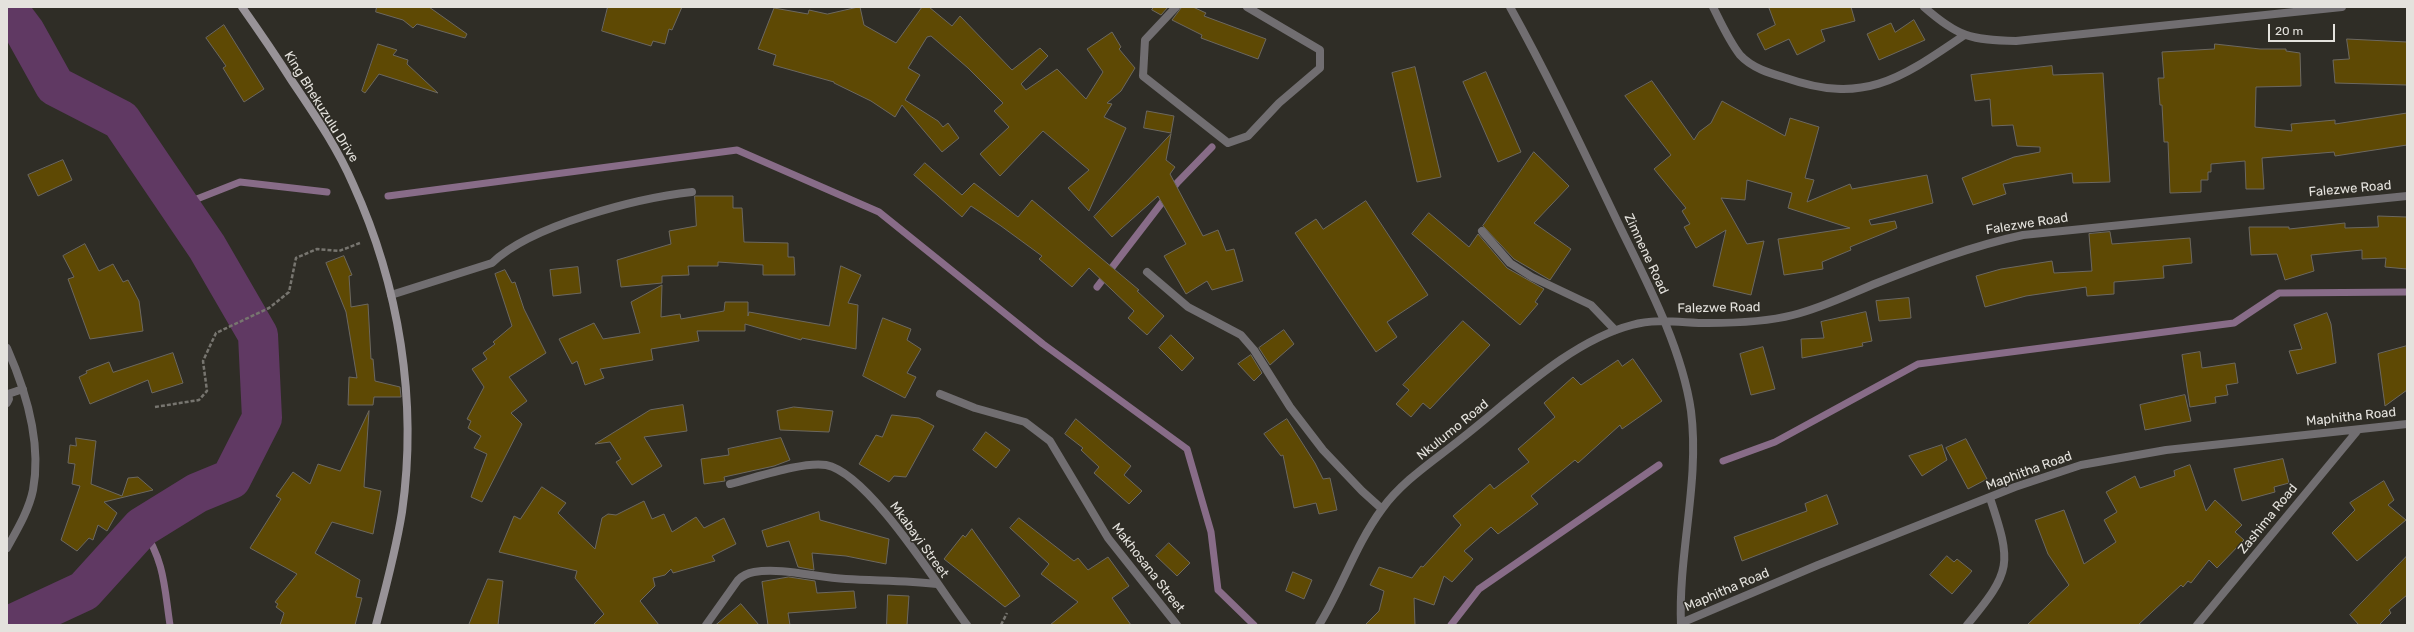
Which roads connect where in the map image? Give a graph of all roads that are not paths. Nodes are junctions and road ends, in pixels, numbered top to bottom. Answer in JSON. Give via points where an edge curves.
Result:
{"nodes":[{"id":1,"x":242,"y":7,"type":"edge"},
{"id":2,"x":1176,"y":7,"type":"edge"},
{"id":3,"x":1248,"y":7,"type":"edge"},
{"id":4,"x":1510,"y":7,"type":"edge"},
{"id":5,"x":1713,"y":7,"type":"edge"},
{"id":6,"x":1924,"y":7,"type":"edge"},
{"id":7,"x":2342,"y":7,"type":"edge"},
{"id":8,"x":1963,"y":36,"type":"junction"},
{"id":9,"x":692,"y":192,"type":"dead end"},
{"id":10,"x":2407,"y":196,"type":"edge"},
{"id":11,"x":1482,"y":231,"type":"dead end"},
{"id":12,"x":1147,"y":272,"type":"dead end"},
{"id":13,"x":391,"y":295,"type":"junction"},
{"id":14,"x":1662,"y":321,"type":"junction"},
{"id":15,"x":1615,"y":330,"type":"junction"},
{"id":16,"x":7,"y":348,"type":"edge"},
{"id":17,"x":22,"y":389,"type":"junction"},
{"id":18,"x":940,"y":394,"type":"dead end"},
{"id":19,"x":7,"y":403,"type":"edge"},
{"id":20,"x":2407,"y":424,"type":"edge"},
{"id":21,"x":2358,"y":430,"type":"junction"},
{"id":22,"x":730,"y":484,"type":"dead end"},
{"id":23,"x":1990,"y":498,"type":"junction"},
{"id":24,"x":1382,"y":509,"type":"junction"},
{"id":25,"x":7,"y":548,"type":"edge"},
{"id":26,"x":937,"y":584,"type":"junction"},
{"id":27,"x":1681,"y":624,"type":"edge"},
{"id":28,"x":376,"y":625,"type":"edge"},
{"id":29,"x":706,"y":625,"type":"edge"},
{"id":30,"x":966,"y":625,"type":"edge"},
{"id":31,"x":1177,"y":625,"type":"edge"},
{"id":32,"x":1319,"y":625,"type":"edge"},
{"id":33,"x":1967,"y":625,"type":"edge"},
{"id":34,"x":2198,"y":625,"type":"edge"}],
"edges":[{"from":1,"to":13,"type":"street","name":"King Bhekuzulu Drive","via":[[337,152],[353,183],[375,238]]},
{"from":2,"to":3,"type":"street","via":[[1145,40],[1143,76],[1228,143],[1248,136],[1279,103],[1320,68],[1320,50]]},
{"from":4,"to":14,"type":"street","name":"Zimnene Road","via":[[1586,156]]},
{"from":5,"to":8,"type":"street","via":[[1731,40],[1750,64],[1795,82],[1829,89],[1867,88],[1888,82],[1918,66]]},
{"from":6,"to":8,"type":"street","via":[[1942,23]]},
{"from":7,"to":8,"type":"street","via":[[2016,41]]},
{"from":9,"to":13,"type":"street","via":[[625,204],[566,223],[519,243],[492,263]]},
{"from":10,"to":14,"type":"street","name":"Falezwe Road","via":[[2023,235],[1985,243],[1949,255],[1794,315],[1750,322]]},
{"from":11,"to":15,"type":"street","via":[[1516,267],[1532,278],[1585,302]]},
{"from":12,"to":24,"type":"street","via":[[1188,307],[1241,336],[1258,356],[1290,407],[1323,450],[1357,487]]},
{"from":13,"to":28,"type":"street","name":"King Bhekuzulu Drive","via":[[404,368],[407,456],[396,544]]},
{"from":14,"to":15,"type":"street","name":"Nkulumo Road","via":[[1633,324]]},
{"from":14,"to":27,"type":"street","name":"Zimnene Road","via":[[1682,371],[1690,410],[1692,440],[1692,480]]},
{"from":15,"to":24,"type":"street","name":"Nkulumo Road","via":[[1584,345],[1542,374],[1406,483]]},
{"from":16,"to":17,"type":"street"},
{"from":17,"to":19,"type":"street","via":[[8,394]]},
{"from":17,"to":25,"type":"street","via":[[33,430],[37,460],[33,491],[21,523]]},
{"from":18,"to":31,"type":"street","name":"Makhosana Street","via":[[975,408],[1025,422],[1050,441],[1117,552]]},
{"from":20,"to":21,"type":"street","name":"Maphitha Road"},
{"from":21,"to":23,"type":"street","name":"Maphitha Road","via":[[2119,457],[2044,476]]},
{"from":21,"to":34,"type":"street","name":"Zashima Road","via":[[2288,512]]},
{"from":22,"to":26,"type":"street","name":"Mkabayi Street","via":[[806,465],[825,465],[840,470],[880,507]]},
{"from":23,"to":27,"type":"street","name":"Maphitha Road","via":[[1818,565]]},
{"from":23,"to":33,"type":"street","via":[[2003,535],[2004,572],[1995,590]]},
{"from":24,"to":32,"type":"street","name":"Nkulumo Road"},
{"from":26,"to":29,"type":"street","via":[[755,572],[738,580]]},
{"from":26,"to":30,"type":"street","name":"Mkabayi Street"}]}
